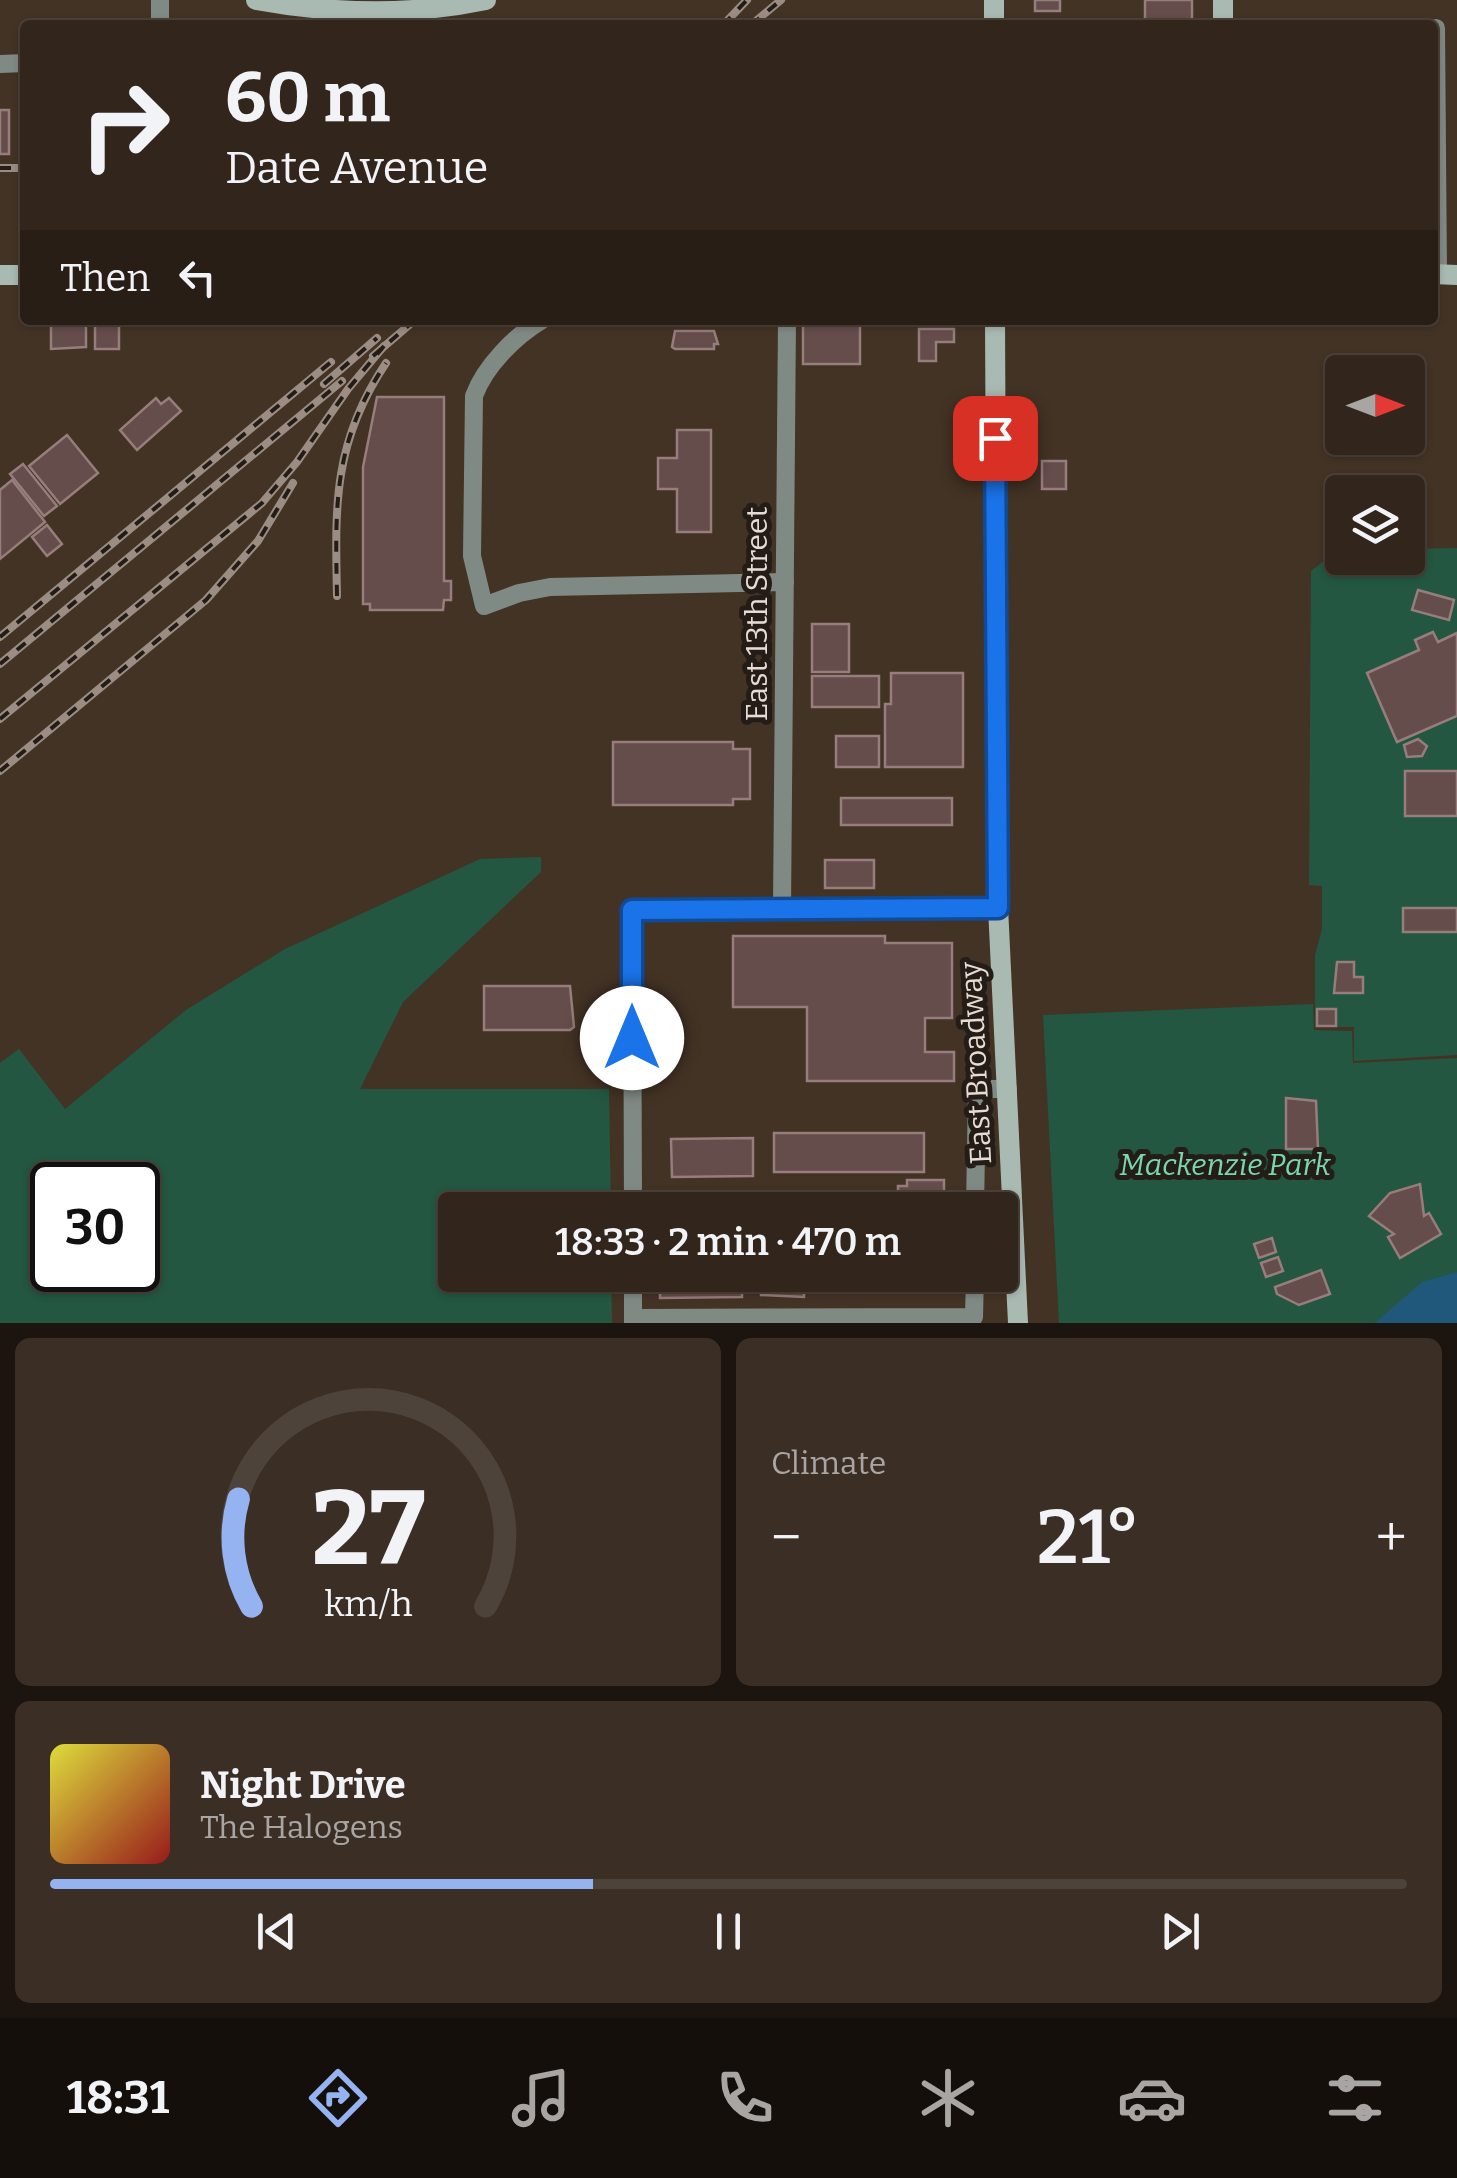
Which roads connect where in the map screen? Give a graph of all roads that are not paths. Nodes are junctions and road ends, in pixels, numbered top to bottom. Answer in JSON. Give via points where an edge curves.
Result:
{"nodes":[{"id":1,"x":256,"y":0,"type":"edge"},
{"id":2,"x":486,"y":0,"type":"edge"},
{"id":3,"x":1438,"y":151,"type":"edge"},
{"id":4,"x":1442,"y":274,"type":"edge"},
{"id":5,"x":536,"y":325,"type":"edge"},
{"id":6,"x":787,"y":325,"type":"edge"},
{"id":7,"x":995,"y":325,"type":"edge"},
{"id":8,"x":784,"y":582,"type":"junction"},
{"id":9,"x":998,"y":908,"type":"junction"},
{"id":10,"x":782,"y":909,"type":"junction"},
{"id":11,"x":1008,"y":1089,"type":"junction"},
{"id":12,"x":633,"y":1192,"type":"edge"},
{"id":13,"x":976,"y":1192,"type":"edge"},
{"id":14,"x":633,"y":1292,"type":"edge"},
{"id":15,"x":975,"y":1292,"type":"edge"},
{"id":16,"x":633,"y":1320,"type":"edge"},
{"id":17,"x":1018,"y":1323,"type":"edge"}],
"edges":[{"from":1,"to":2,"type":"main road","via":[[362,12]]},
{"from":3,"to":4,"type":"street"},
{"from":5,"to":8,"type":"street","via":[[480,380],[474,396],[472,556],[484,606],[550,587]]},
{"from":6,"to":8,"type":"street","name":"East 13th Street"},
{"from":7,"to":9,"type":"main road","name":"East Broadway"},
{"from":8,"to":10,"type":"street","name":"East 13th Street"},
{"from":9,"to":10,"type":"street"},
{"from":9,"to":11,"type":"main road","name":"East Broadway"},
{"from":10,"to":12,"type":"street","via":[[632,910]]},
{"from":11,"to":13,"type":"street","via":[[977,1089]]},
{"from":11,"to":17,"type":"main road","name":"East Broadway"},
{"from":14,"to":16,"type":"street"},
{"from":15,"to":16,"type":"street","via":[[974,1317]]}]}
